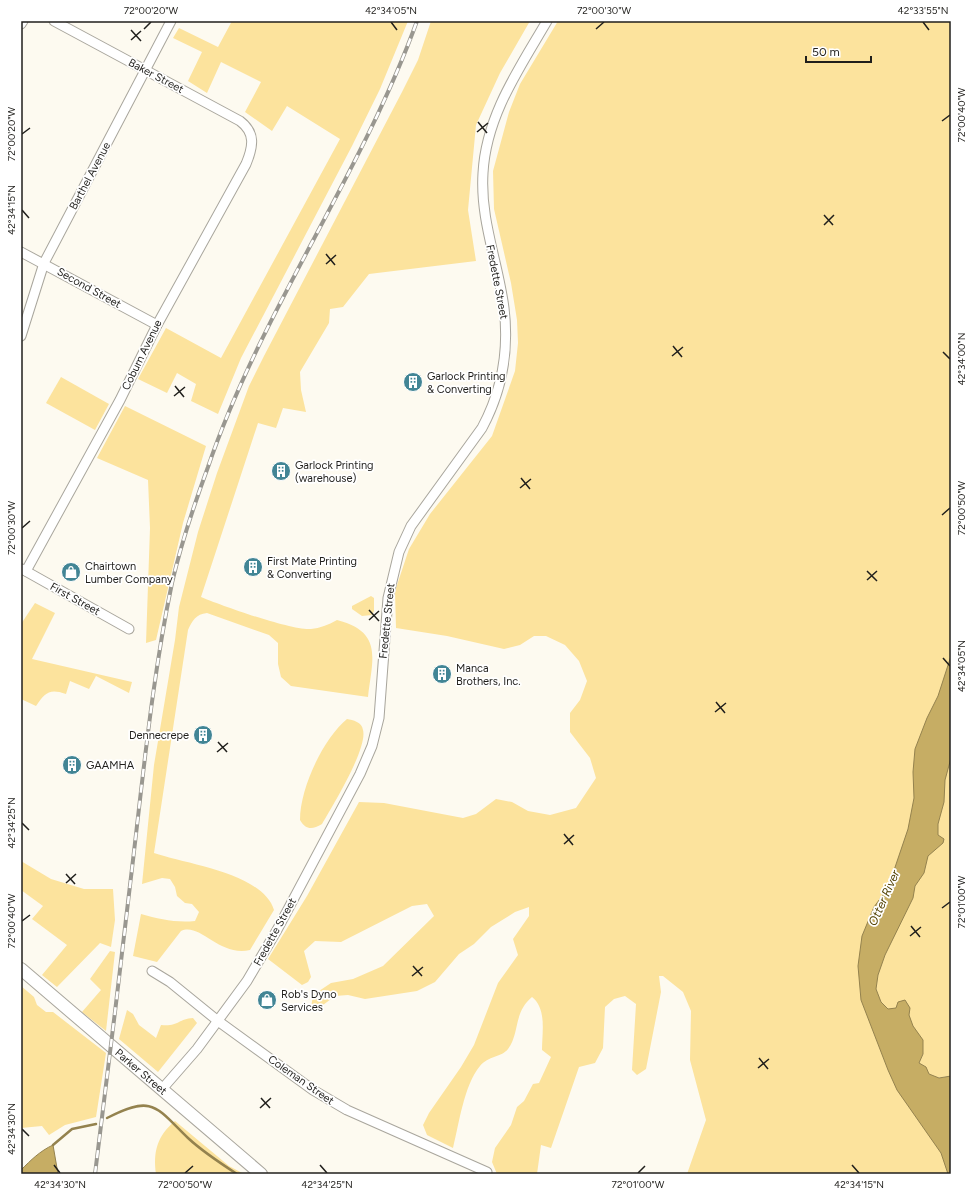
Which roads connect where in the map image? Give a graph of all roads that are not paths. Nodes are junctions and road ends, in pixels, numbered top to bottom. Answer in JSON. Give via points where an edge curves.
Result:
{"nodes":[{"id":1,"x":23,"y":21,"type":"edge"},
{"id":2,"x":54,"y":21,"type":"edge"},
{"id":3,"x":171,"y":21,"type":"edge"},
{"id":4,"x":547,"y":21,"type":"edge"},
{"id":5,"x":21,"y":24,"type":"edge"},
{"id":6,"x":145,"y":70,"type":"junction"},
{"id":7,"x":252,"y":138,"type":"joint"},
{"id":8,"x":21,"y":252,"type":"edge"},
{"id":9,"x":44,"y":263,"type":"junction"},
{"id":10,"x":156,"y":325,"type":"junction"},
{"id":11,"x":21,"y":336,"type":"edge"},
{"id":12,"x":24,"y":570,"type":"edge"},
{"id":13,"x":129,"y":630,"type":"dead end"},
{"id":14,"x":21,"y":968,"type":"edge"},
{"id":15,"x":152,"y":971,"type":"dead end"},
{"id":16,"x":218,"y":1021,"type":"junction"},
{"id":17,"x":163,"y":1088,"type":"junction"},
{"id":18,"x":487,"y":1172,"type":"dead end"},
{"id":19,"x":261,"y":1174,"type":"edge"}],
"edges":[{"from":1,"to":5,"type":"street"},
{"from":2,"to":6,"type":"street","name":"Baker Street"},
{"from":3,"to":6,"type":"street","name":"Barthel Avenue"},
{"from":4,"to":16,"type":"street","name":"Fredette Street","via":[[512,80],[499,108],[489,134],[484,159],[484,208],[504,307],[506,332],[504,366],[495,401],[482,428],[411,526],[399,552],[388,598],[379,718],[372,746],[360,774],[277,930],[247,981]]},
{"from":6,"to":7,"type":"street","name":"Baker Street","via":[[240,121]]},
{"from":6,"to":9,"type":"street","name":"Barthel Avenue"},
{"from":7,"to":10,"type":"street","name":"Coburn Avenue","via":[[252,148],[246,164]]},
{"from":8,"to":9,"type":"street","name":"Second Street"},
{"from":9,"to":10,"type":"street","name":"Second Street"},
{"from":9,"to":11,"type":"street","name":"Barthel Avenue"},
{"from":10,"to":12,"type":"street","name":"Coburn Avenue","via":[[120,400]]},
{"from":12,"to":13,"type":"street","name":"First Street"},
{"from":14,"to":17,"type":"main road","name":"Parker Street"},
{"from":15,"to":16,"type":"street","name":"Coleman Street","via":[[170,982]]},
{"from":16,"to":17,"type":"street","name":"Fredette Street"},
{"from":16,"to":18,"type":"street","name":"Coleman Street","via":[[331,1102]]},
{"from":17,"to":19,"type":"main road","name":"Parker Street"}]}
